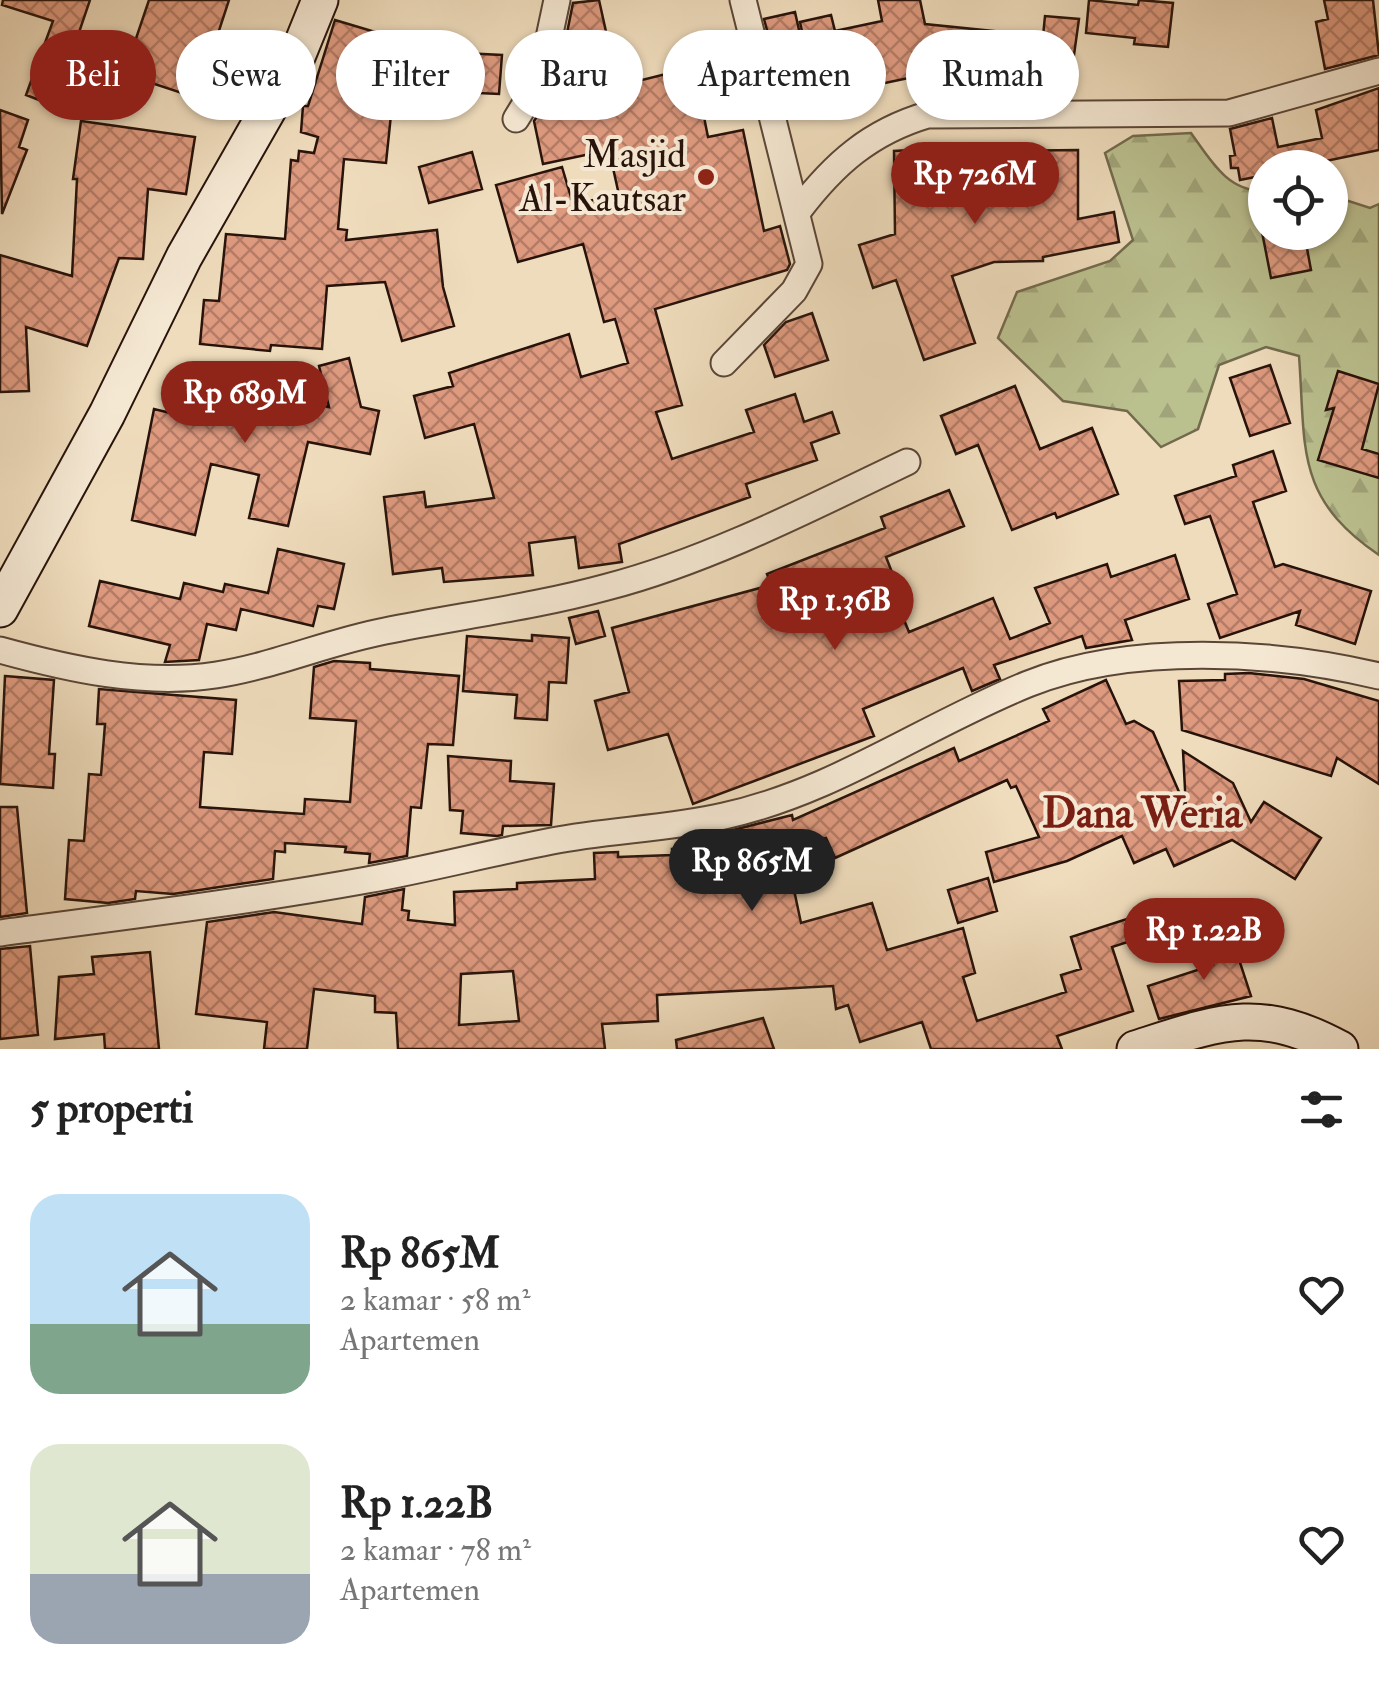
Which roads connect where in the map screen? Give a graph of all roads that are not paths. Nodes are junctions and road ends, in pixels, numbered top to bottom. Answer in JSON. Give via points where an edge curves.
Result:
{"nodes":[{"id":1,"x":320,"y":0,"type":"edge"},
{"id":2,"x":557,"y":0,"type":"edge"},
{"id":3,"x":743,"y":0,"type":"edge"},
{"id":4,"x":551,"y":30,"type":"edge"},
{"id":5,"x":1379,"y":71,"type":"edge"},
{"id":6,"x":799,"y":210,"type":"junction"},
{"id":7,"x":724,"y":363,"type":"dead end"},
{"id":8,"x":907,"y":462,"type":"dead end"},
{"id":9,"x":0,"y":609,"type":"edge"},
{"id":10,"x":0,"y":650,"type":"edge"},
{"id":11,"x":1379,"y":676,"type":"edge"},
{"id":12,"x":0,"y":933,"type":"edge"},
{"id":13,"x":1135,"y":1049,"type":"edge"},
{"id":14,"x":1340,"y":1049,"type":"edge"}],
"edges":[{"from":1,"to":9,"type":"main road","via":[[294,64],[184,257],[108,414]]},
{"from":2,"to":4,"type":"street"},
{"from":3,"to":6,"type":"street"},
{"from":5,"to":6,"type":"street","via":[[1228,113],[927,115],[894,125],[849,153]]},
{"from":6,"to":7,"type":"street","via":[[809,254],[806,273]]},
{"from":8,"to":10,"type":"street","via":[[640,578],[381,631],[220,674],[160,679],[54,665]]},
{"from":11,"to":12,"type":"street","via":[[1204,656],[1075,670],[993,700],[804,793],[724,816],[554,840],[264,897]]},
{"from":13,"to":14,"type":"main road","via":[[1231,1023],[1271,1020]]}]}
